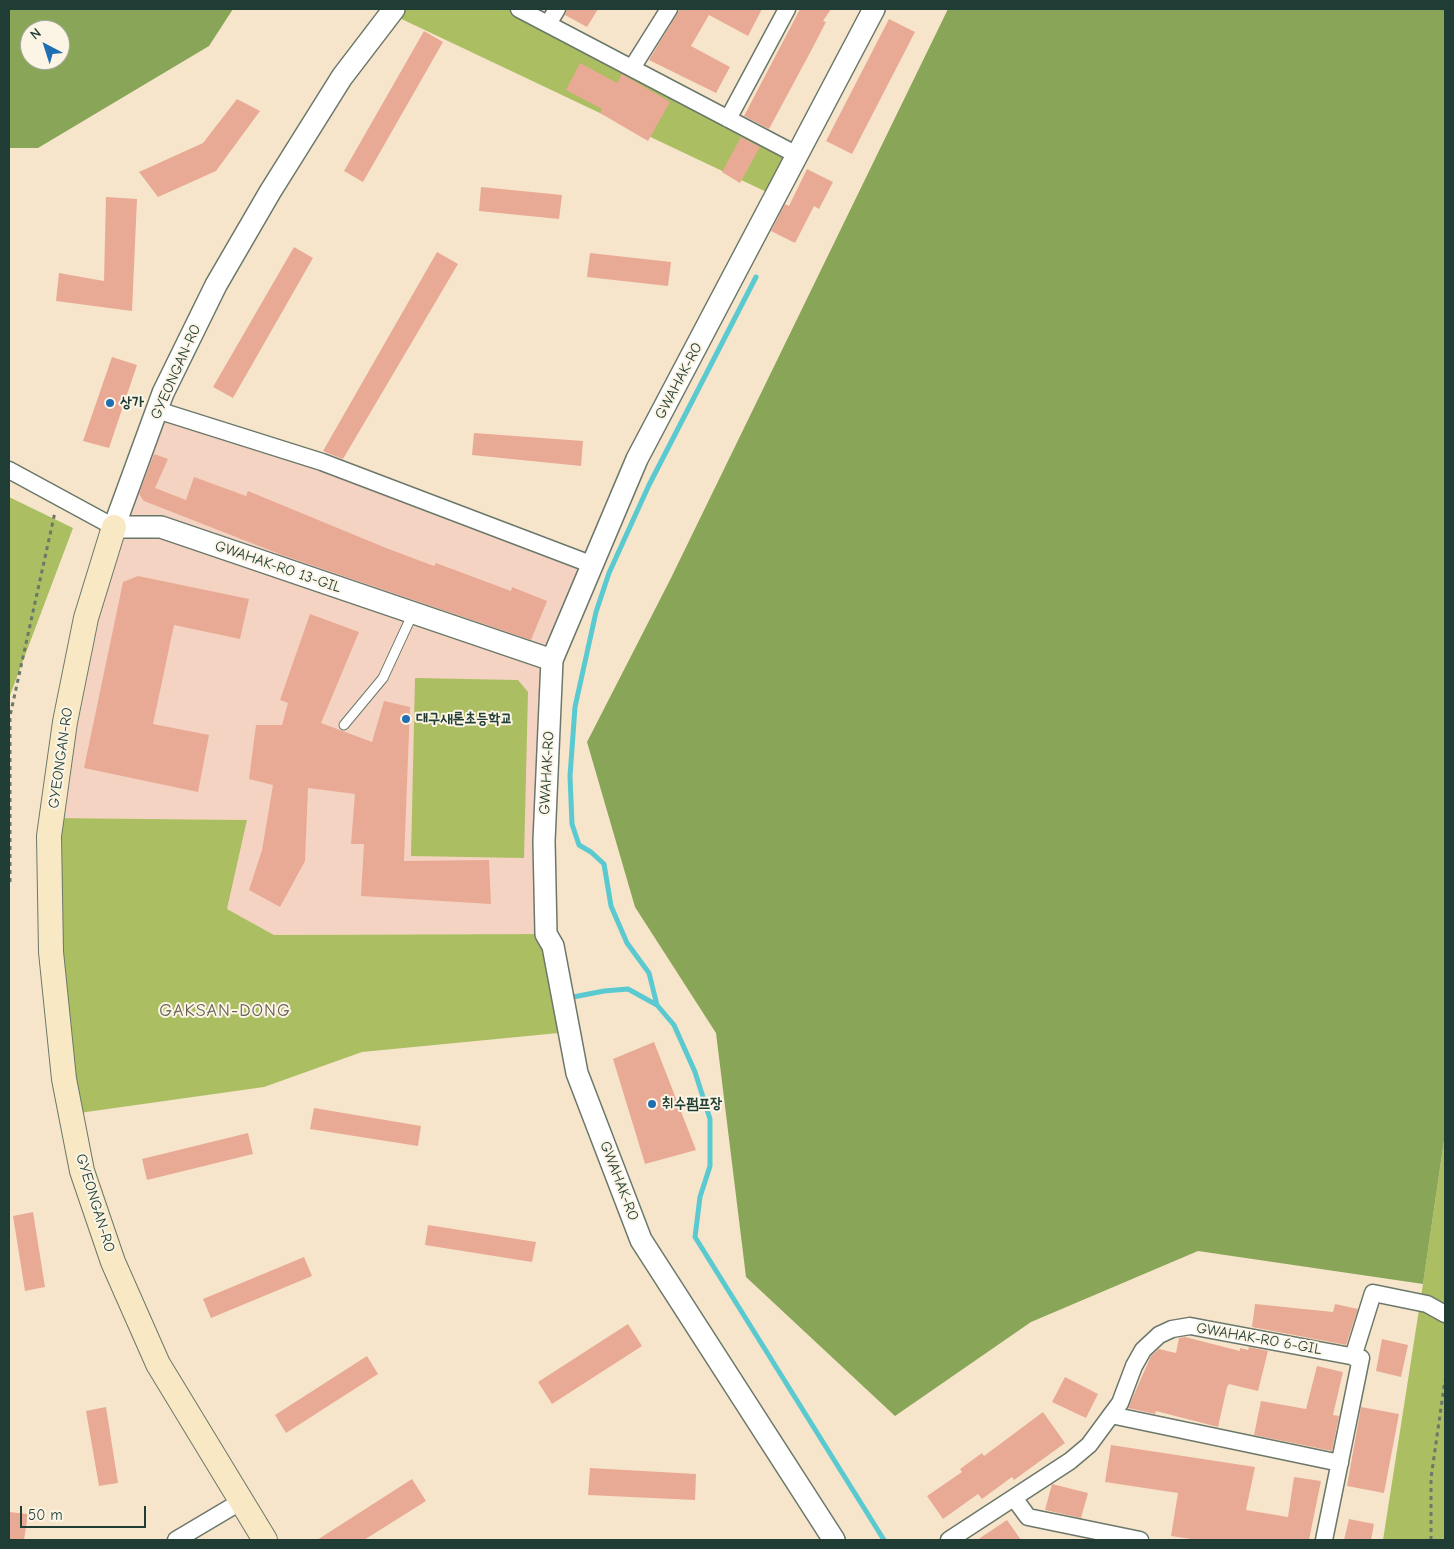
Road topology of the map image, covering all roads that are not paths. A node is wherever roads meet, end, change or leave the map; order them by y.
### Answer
1 (394, 9) edge
2 (519, 9) edge
3 (557, 9) edge
4 (669, 9) edge
5 (787, 9) edge
6 (874, 9) edge
7 (548, 24) junction
8 (632, 68) junction
9 (728, 119) junction
10 (797, 155) junction
11 (157, 410) junction
12 (9, 470) edge
13 (114, 527) junction
14 (592, 565) junction
15 (413, 613) junction
16 (552, 660) junction
17 (344, 725) dead end
18 (1445, 1314) edge
19 (1357, 1357) junction
20 (1110, 1415) junction
21 (1340, 1463) junction
22 (1014, 1498) junction
23 (240, 1502) junction
24 (176, 1540) edge
25 (265, 1540) edge
26 (834, 1540) edge
27 (949, 1540) edge
28 (1136, 1540) edge
29 (1324, 1540) edge

1 - 11 street, GYEONGAN-RO
2 - 7 street
3 - 7 street
4 - 8 street
5 - 9 street
6 - 10 street, GWAHAK-RO
7 - 8 street
8 - 9 street
9 - 10 street
10 - 14 street, GWAHAK-RO
11 - 13 street, GYEONGAN-RO
11 - 14 street
12 - 13 street, GWAHAK-RO 13-GIL
13 - 15 street, GWAHAK-RO 13-GIL
13 - 23 main road, GYEONGAN-RO
14 - 16 street, GWAHAK-RO
15 - 16 street, GWAHAK-RO 13-GIL
15 - 17 lane
16 - 26 street, GWAHAK-RO
18 - 19 street
19 - 20 street, GWAHAK-RO 6-GIL
19 - 21 street
20 - 21 street
20 - 22 street, GWAHAK-RO 6-GIL
21 - 29 street
22 - 27 street, GWAHAK-RO 6-GIL
22 - 28 street
23 - 24 street
23 - 25 main road, GYEONGAN-RO

